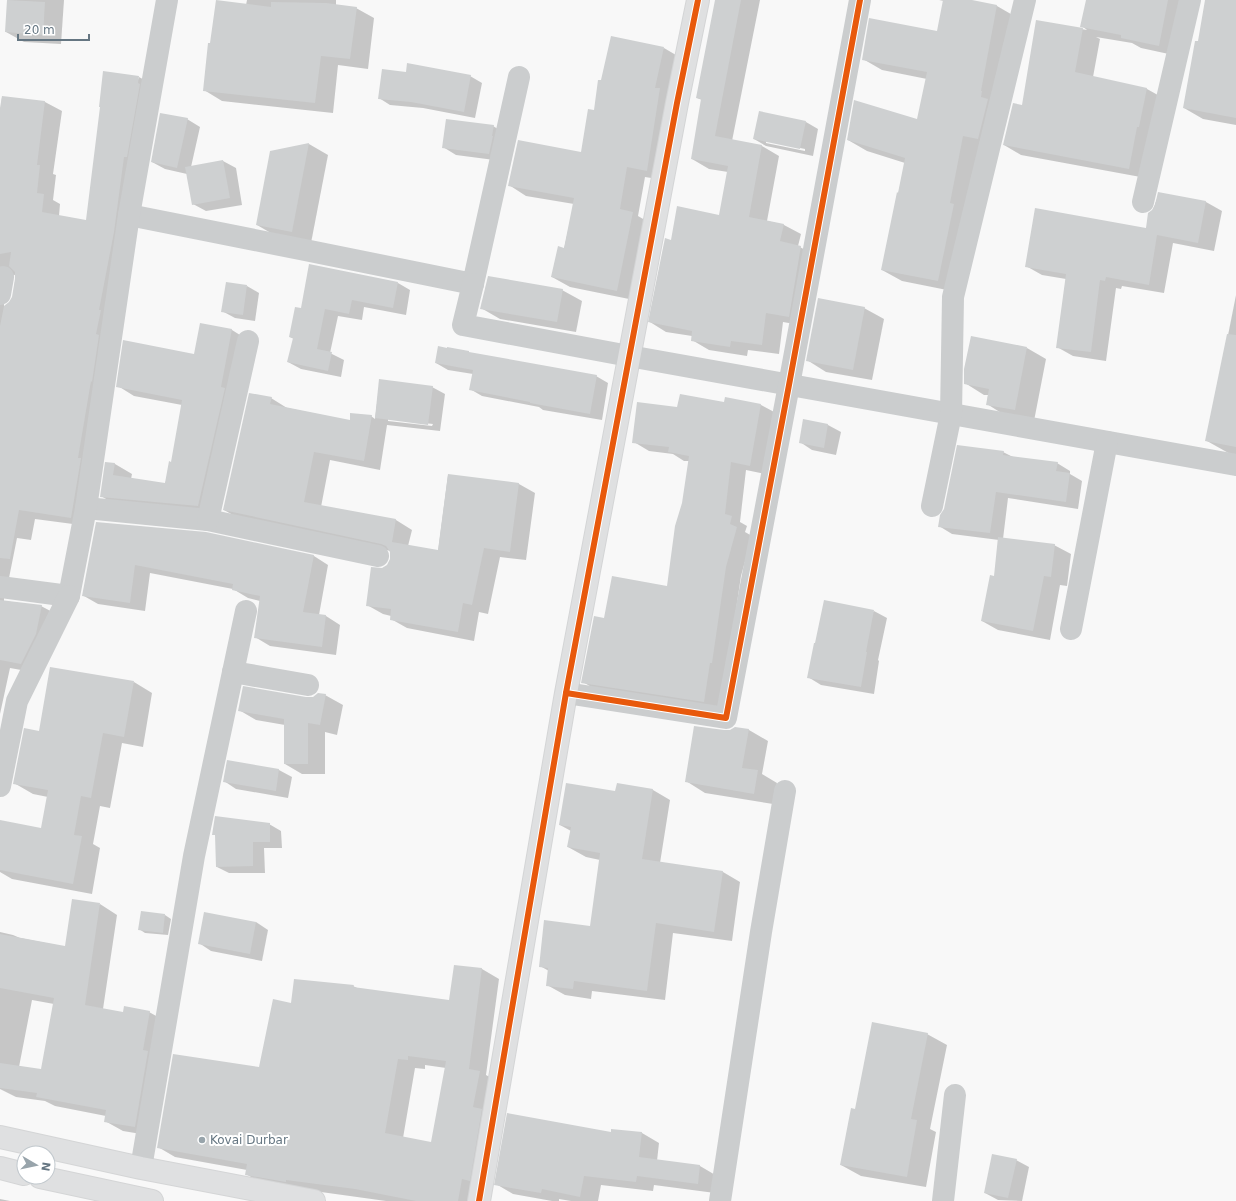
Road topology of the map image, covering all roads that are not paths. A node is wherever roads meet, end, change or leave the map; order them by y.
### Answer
1 (167, 0) edge
2 (698, 0) edge
3 (860, 0) edge
4 (1025, 0) edge
5 (1190, 0) edge
6 (519, 78) dead end
7 (1143, 202) dead end
8 (129, 215) junction
9 (473, 284) junction
10 (248, 341) dead end
11 (629, 356) junction
12 (790, 385) junction
13 (951, 414) junction
14 (1107, 442) junction
15 (1236, 465) edge
16 (932, 506) dead end
17 (86, 508) junction
18 (208, 520) junction
19 (378, 556) dead end
20 (0, 587) edge
21 (69, 596) junction
22 (246, 611) dead end
23 (1071, 629) dead end
24 (233, 672) junction
25 (308, 685) dead end
26 (566, 693) junction
27 (0, 786) edge
28 (785, 791) dead end
29 (955, 1095) dead end
30 (0, 1137) edge
31 (0, 1168) edge
32 (141, 1168) junction
33 (16, 1172) edge
34 (56, 1180) edge
35 (152, 1201) edge
36 (314, 1201) edge
37 (479, 1201) edge
38 (720, 1201) edge
39 (943, 1201) edge

1 - 8 street
2 - 11 street
3 - 12 street
4 - 13 street
5 - 7 street
6 - 9 street
8 - 9 street
8 - 17 street
9 - 11 street
10 - 18 street
11 - 12 street
11 - 26 street
12 - 13 street
12 - 26 street
13 - 14 street
13 - 16 street
14 - 15 street
14 - 23 street
17 - 18 street
17 - 21 street
18 - 19 street
20 - 21 street
21 - 27 street
22 - 24 street
24 - 25 street
24 - 32 street
26 - 37 street
28 - 38 street
29 - 39 street
30 - 32 street
31 - 33 street
32 - 36 street
34 - 35 street

